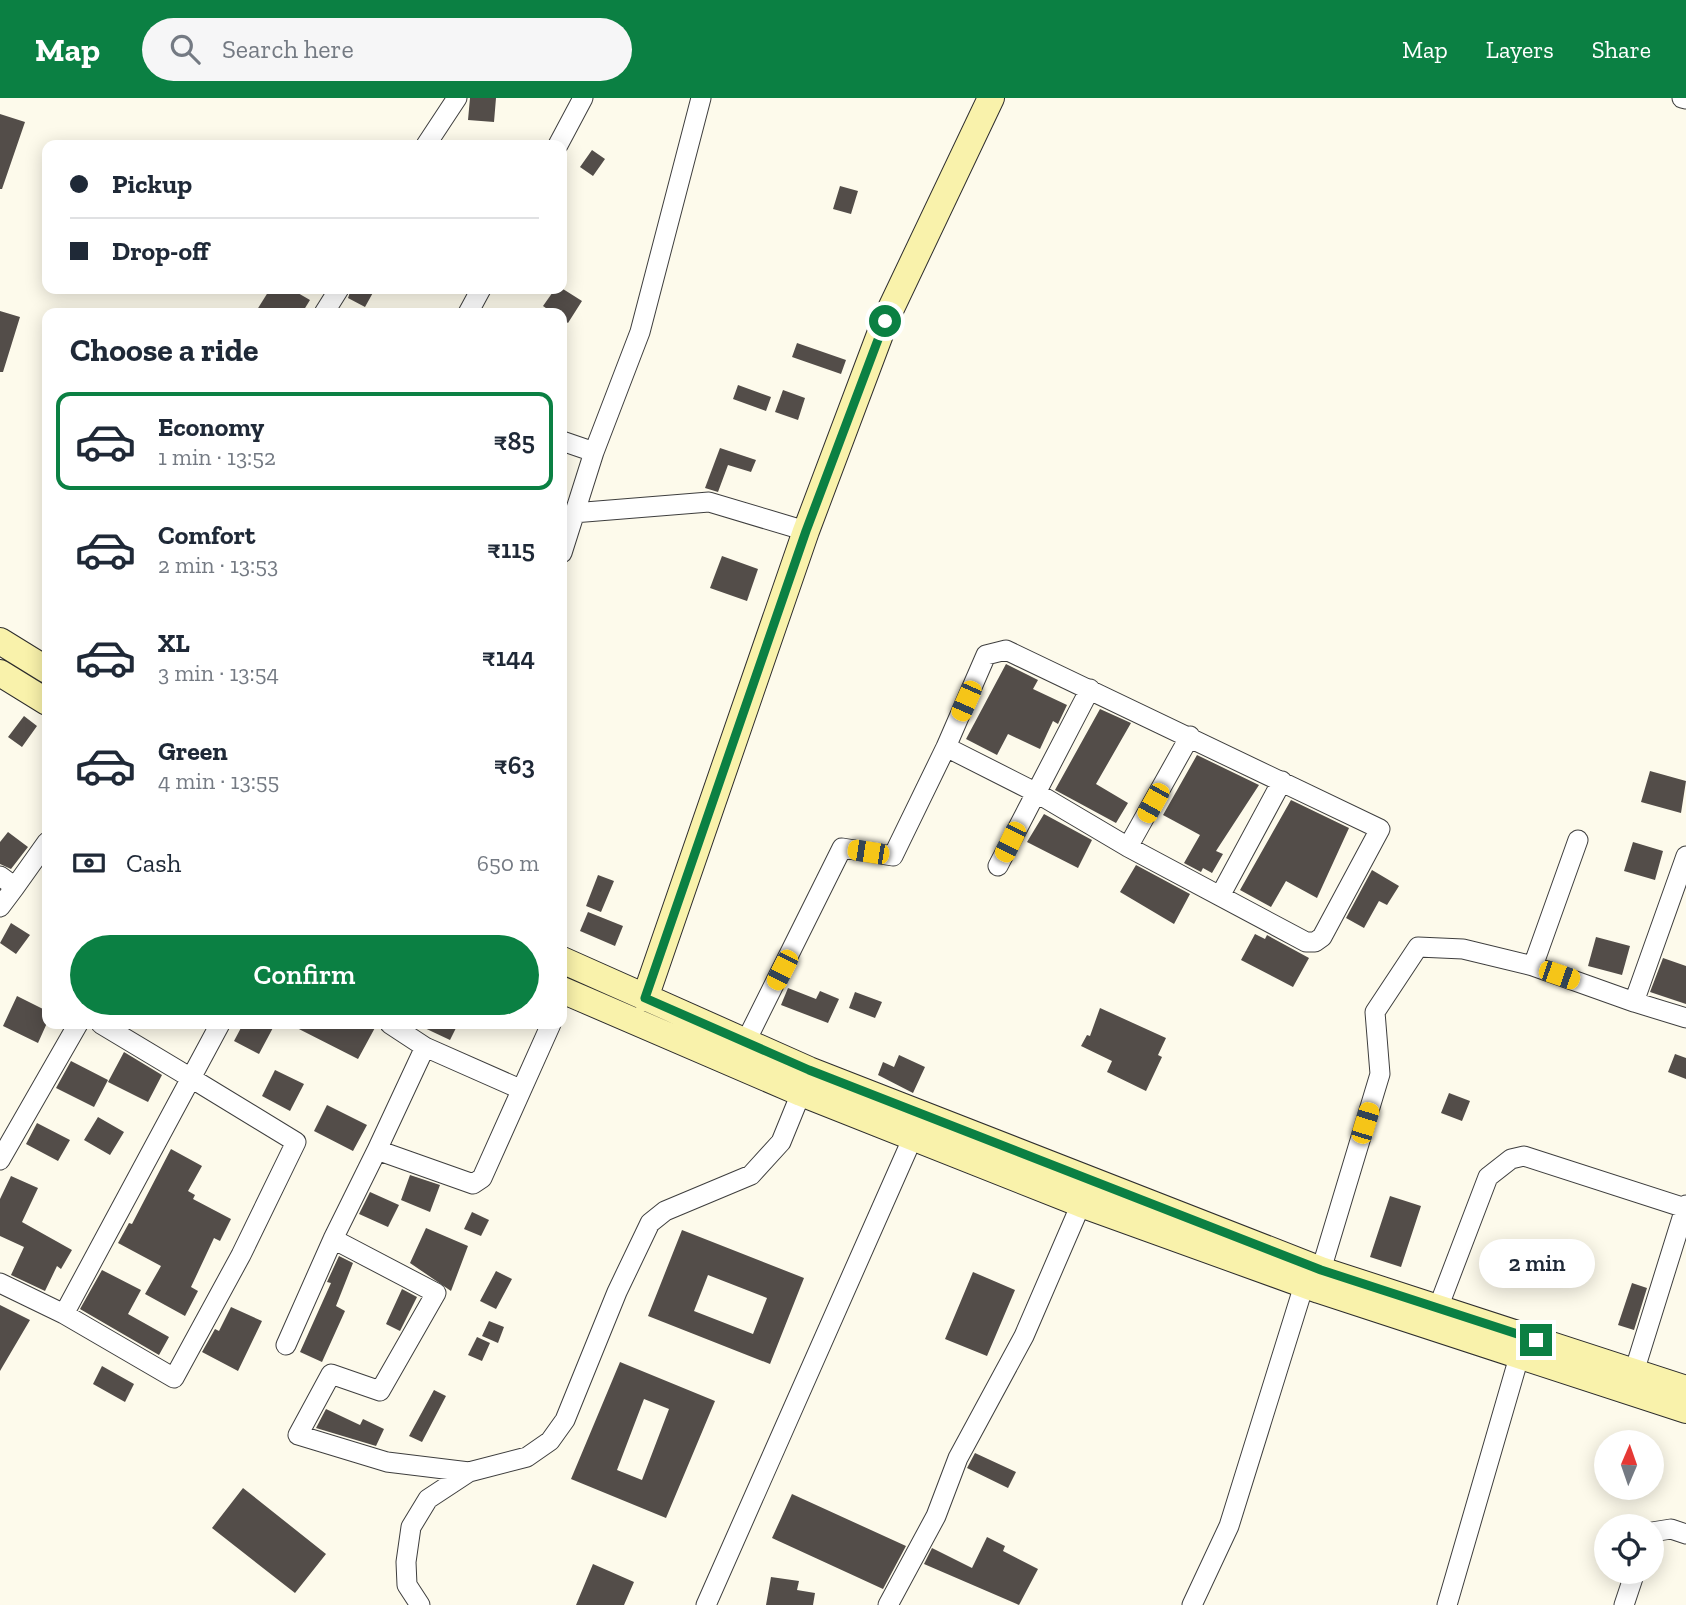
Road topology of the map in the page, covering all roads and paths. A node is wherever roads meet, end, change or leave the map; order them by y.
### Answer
1 (457, 98) edge
2 (583, 98) edge
3 (701, 98) edge
4 (992, 98) edge
5 (429, 140) edge
6 (561, 140) edge
7 (567, 443) edge
8 (594, 452) junction
9 (573, 513) junction
10 (806, 531) junction
11 (567, 535) edge
12 (0, 641) edge
13 (42, 667) edge
14 (1, 677) edge
15 (1090, 689) junction
16 (42, 699) edge
17 (1190, 736) junction
18 (946, 747) junction
19 (1282, 781) junction
20 (1035, 792) junction
21 (1578, 840) dead end
22 (42, 847) edge
23 (1128, 847) junction
24 (1686, 856) edge
25 (998, 866) dead end
26 (7, 882) edge
27 (1220, 896) junction
28 (0, 907) edge
29 (567, 962) edge
30 (1533, 966) junction
31 (567, 996) edge
32 (645, 998) junction
33 (1634, 1002) junction
34 (1686, 1018) edge
35 (75, 1029) edge
36 (109, 1029) edge
37 (217, 1029) edge
38 (410, 1029) edge
39 (549, 1029) edge
40 (745, 1043) junction
41 (425, 1047) junction
42 (191, 1077) junction
43 (520, 1089) junction
44 (801, 1093) junction
45 (913, 1137) junction
46 (377, 1150) junction
47 (0, 1160) edge
48 (1081, 1204) junction
49 (1686, 1207) edge
50 (333, 1239) junction
51 (1312, 1278) junction
52 (0, 1283) edge
53 (1438, 1308) junction
54 (64, 1314) junction
55 (286, 1345) dead end
56 (1519, 1357) junction
57 (1634, 1372) junction
58 (1686, 1389) edge
59 (1686, 1410) edge
60 (470, 1472) junction
61 (1664, 1529) edge
62 (1686, 1534) edge
63 (1631, 1584) edge
64 (420, 1605) edge
65 (706, 1605) edge
66 (888, 1605) edge
67 (1192, 1605) edge
68 (1447, 1605) edge
69 (1624, 1605) edge

1 - 5 street
2 - 6 street
3 - 8 street
4 - 10 main road
7 - 8 street
8 - 9 street
9 - 10 street
9 - 11 street
10 - 32 main road
12 - 13 main road
14 - 16 main road
15 - 17 street
15 - 18 street
15 - 20 street
17 - 19 street
17 - 23 street
18 - 20 street
18 - 40 street
19 - 27 street
19 - 27 street
20 - 23 street
20 - 25 street
21 - 30 street
22 - 26 street
23 - 27 street
24 - 33 street
26 - 28 street
29 - 32 main road
30 - 33 street
30 - 51 street
31 - 44 main road
32 - 40 main road
33 - 34 street
35 - 47 street
36 - 42 street
37 - 42 street
38 - 41 street
39 - 43 street
40 - 51 main road
41 - 43 street
41 - 46 street
42 - 54 street
42 - 54 street
43 - 46 street
44 - 45 main road
44 - 60 street
45 - 48 main road
45 - 65 street
46 - 50 street
48 - 51 main road
48 - 66 street
49 - 53 street
49 - 57 street
50 - 55 street
50 - 60 street
51 - 53 main road
51 - 56 main road
51 - 67 street
52 - 54 street
53 - 57 main road
56 - 59 main road
56 - 68 street
57 - 58 main road
60 - 64 street
61 - 62 street
63 - 69 street

